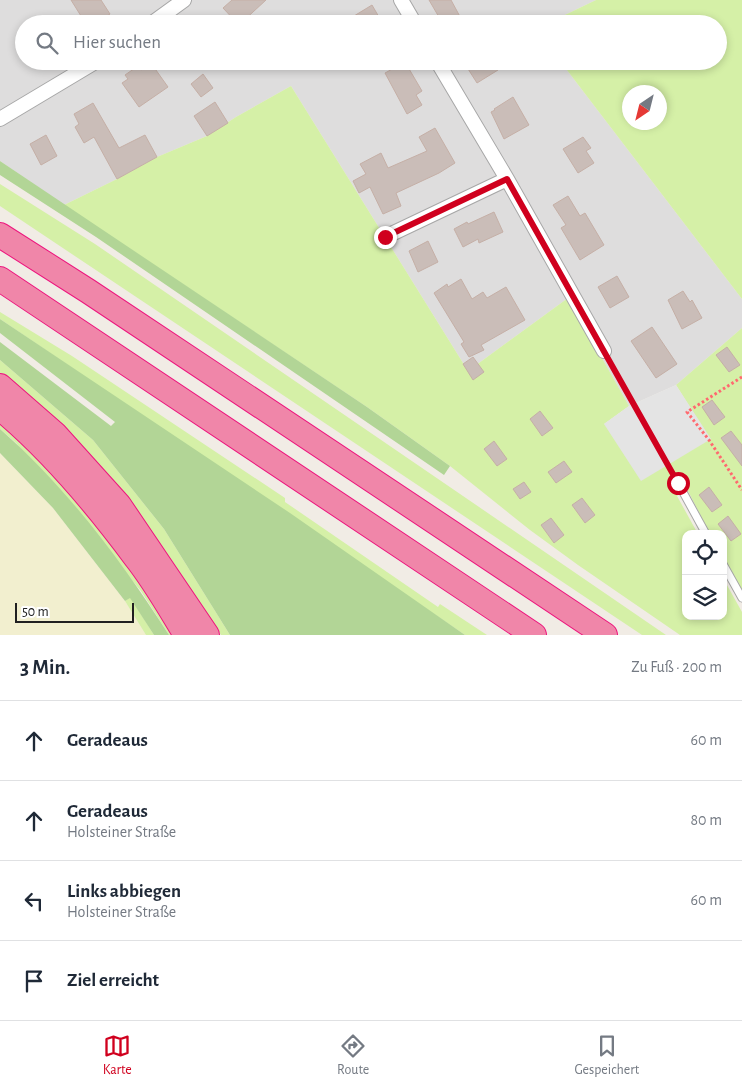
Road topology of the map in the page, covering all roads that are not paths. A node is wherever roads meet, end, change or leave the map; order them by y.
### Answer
1 (184, 0) edge
2 (401, 0) edge
3 (163, 15) edge
4 (410, 15) edge
5 (82, 70) edge
6 (442, 70) edge
7 (0, 119) edge
8 (507, 179) junction
9 (0, 235) edge
10 (385, 237) dead end
11 (0, 279) edge
12 (604, 351) road end
13 (0, 386) edge
14 (0, 408) edge
15 (678, 483) road end
16 (704, 530) edge
17 (727, 571) edge
18 (742, 598) edge
19 (186, 635) edge
20 (207, 635) edge
21 (534, 635) edge
22 (605, 635) edge

1 - 3 street
2 - 4 street
5 - 7 street
6 - 8 street
8 - 10 street
8 - 12 street
9 - 22 highway
11 - 21 highway
13 - 20 highway
14 - 19 highway
15 - 16 lane
17 - 18 lane

